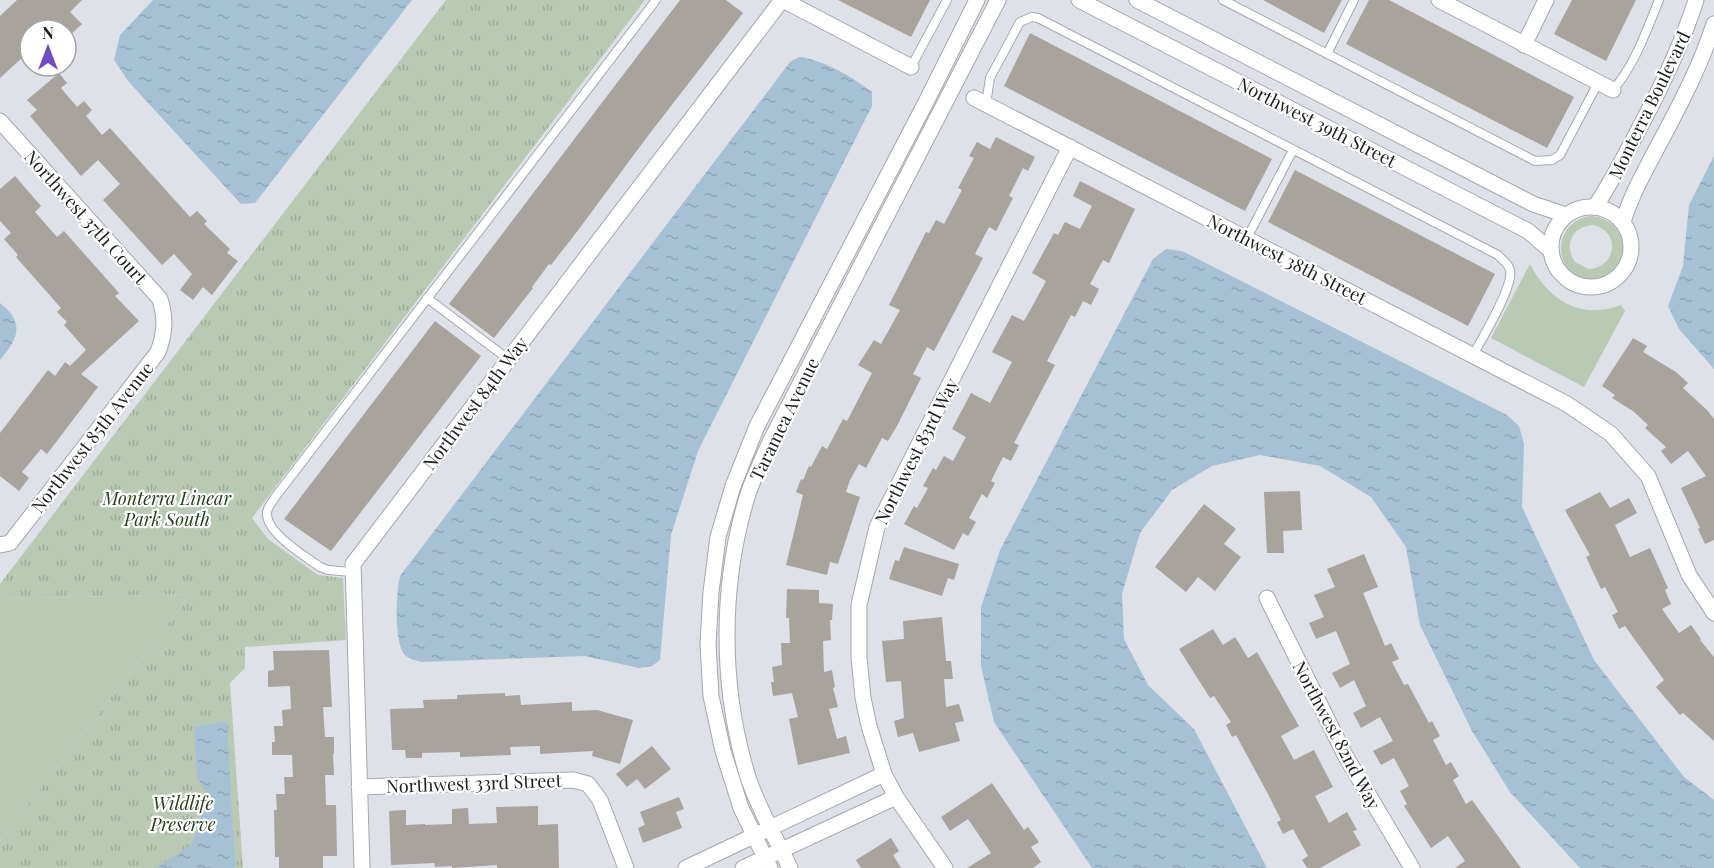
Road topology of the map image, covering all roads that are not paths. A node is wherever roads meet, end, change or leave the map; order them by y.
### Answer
1 (656, 0) edge
2 (783, 0) edge
3 (947, 0) edge
4 (977, 0) edge
5 (998, 0) edge
6 (1079, 0) edge
7 (1137, 0) edge
8 (1223, 0) edge
9 (1354, 0) edge
10 (1439, 0) edge
11 (1546, 0) edge
12 (1659, 0) edge
13 (1696, 0) edge
14 (1714, 24) edge
15 (1524, 45) junction
16 (1327, 54) junction
17 (911, 67) joint
18 (1598, 83) junction
19 (1613, 90) joint
20 (980, 101) joint
21 (0, 121) edge
22 (1070, 147) junction
23 (1293, 150) junction
24 (1595, 207) junction
25 (1566, 215) junction
26 (1623, 222) junction
27 (1247, 238) junction
28 (1551, 251) junction
29 (427, 298) junction
30 (165, 316) joint
31 (1473, 355) junction
32 (508, 359) junction
33 (0, 545) edge
34 (352, 572) junction
35 (1267, 598) dead end
36 (1714, 613) edge
37 (884, 774) junction
38 (359, 787) junction
39 (896, 797) junction
40 (771, 829) junction
41 (754, 837) junction
42 (782, 849) junction
43 (767, 863) edge
44 (362, 868) edge
45 (626, 868) edge
46 (686, 868) edge
47 (743, 868) edge
48 (790, 868) edge
49 (945, 868) edge
50 (1412, 868) edge

1 - 29 lane
2 - 17 street
2 - 32 street, Northwest 84th Way
3 - 17 lane
4 - 41 street, Taramea Avenue
5 - 40 street, Taramea Avenue
6 - 28 street, Northwest 39th Street
7 - 25 street, Northwest 39th Street
8 - 16 lane
9 - 16 lane
10 - 15 street
11 - 15 street
12 - 19 lane
13 - 24 street, Monterra Boulevard
14 - 26 street, Monterra Boulevard
15 - 18 street
16 - 18 lane
18 - 19 street
20 - 22 street, Northwest 38th Street
20 - 23 lane
21 - 30 street, Northwest 37th Court
22 - 27 street, Northwest 38th Street
22 - 37 street, Northwest 83rd Way
23 - 27 lane
23 - 31 lane
24 - 25 street
24 - 26 street
25 - 28 street
26 - 28 street
27 - 31 street, Northwest 38th Street
29 - 32 lane
29 - 34 lane
30 - 33 street, Northwest 85th Avenue
31 - 36 street, Northwest 38th Street
32 - 34 street, Northwest 84th Way
34 - 38 street, Northwest 84th Way
35 - 50 street, Northwest 82nd Way
37 - 39 street, Northwest 83rd Way
37 - 40 street
38 - 44 street, Northwest 84th Way
38 - 45 street, Northwest 33rd Street
39 - 42 street
39 - 49 street, Northwest 83rd Way
40 - 41 street
40 - 42 street, Taramea Avenue
41 - 43 street, Taramea Avenue
41 - 46 street
42 - 43 street
42 - 48 street, Taramea Avenue
43 - 47 street

